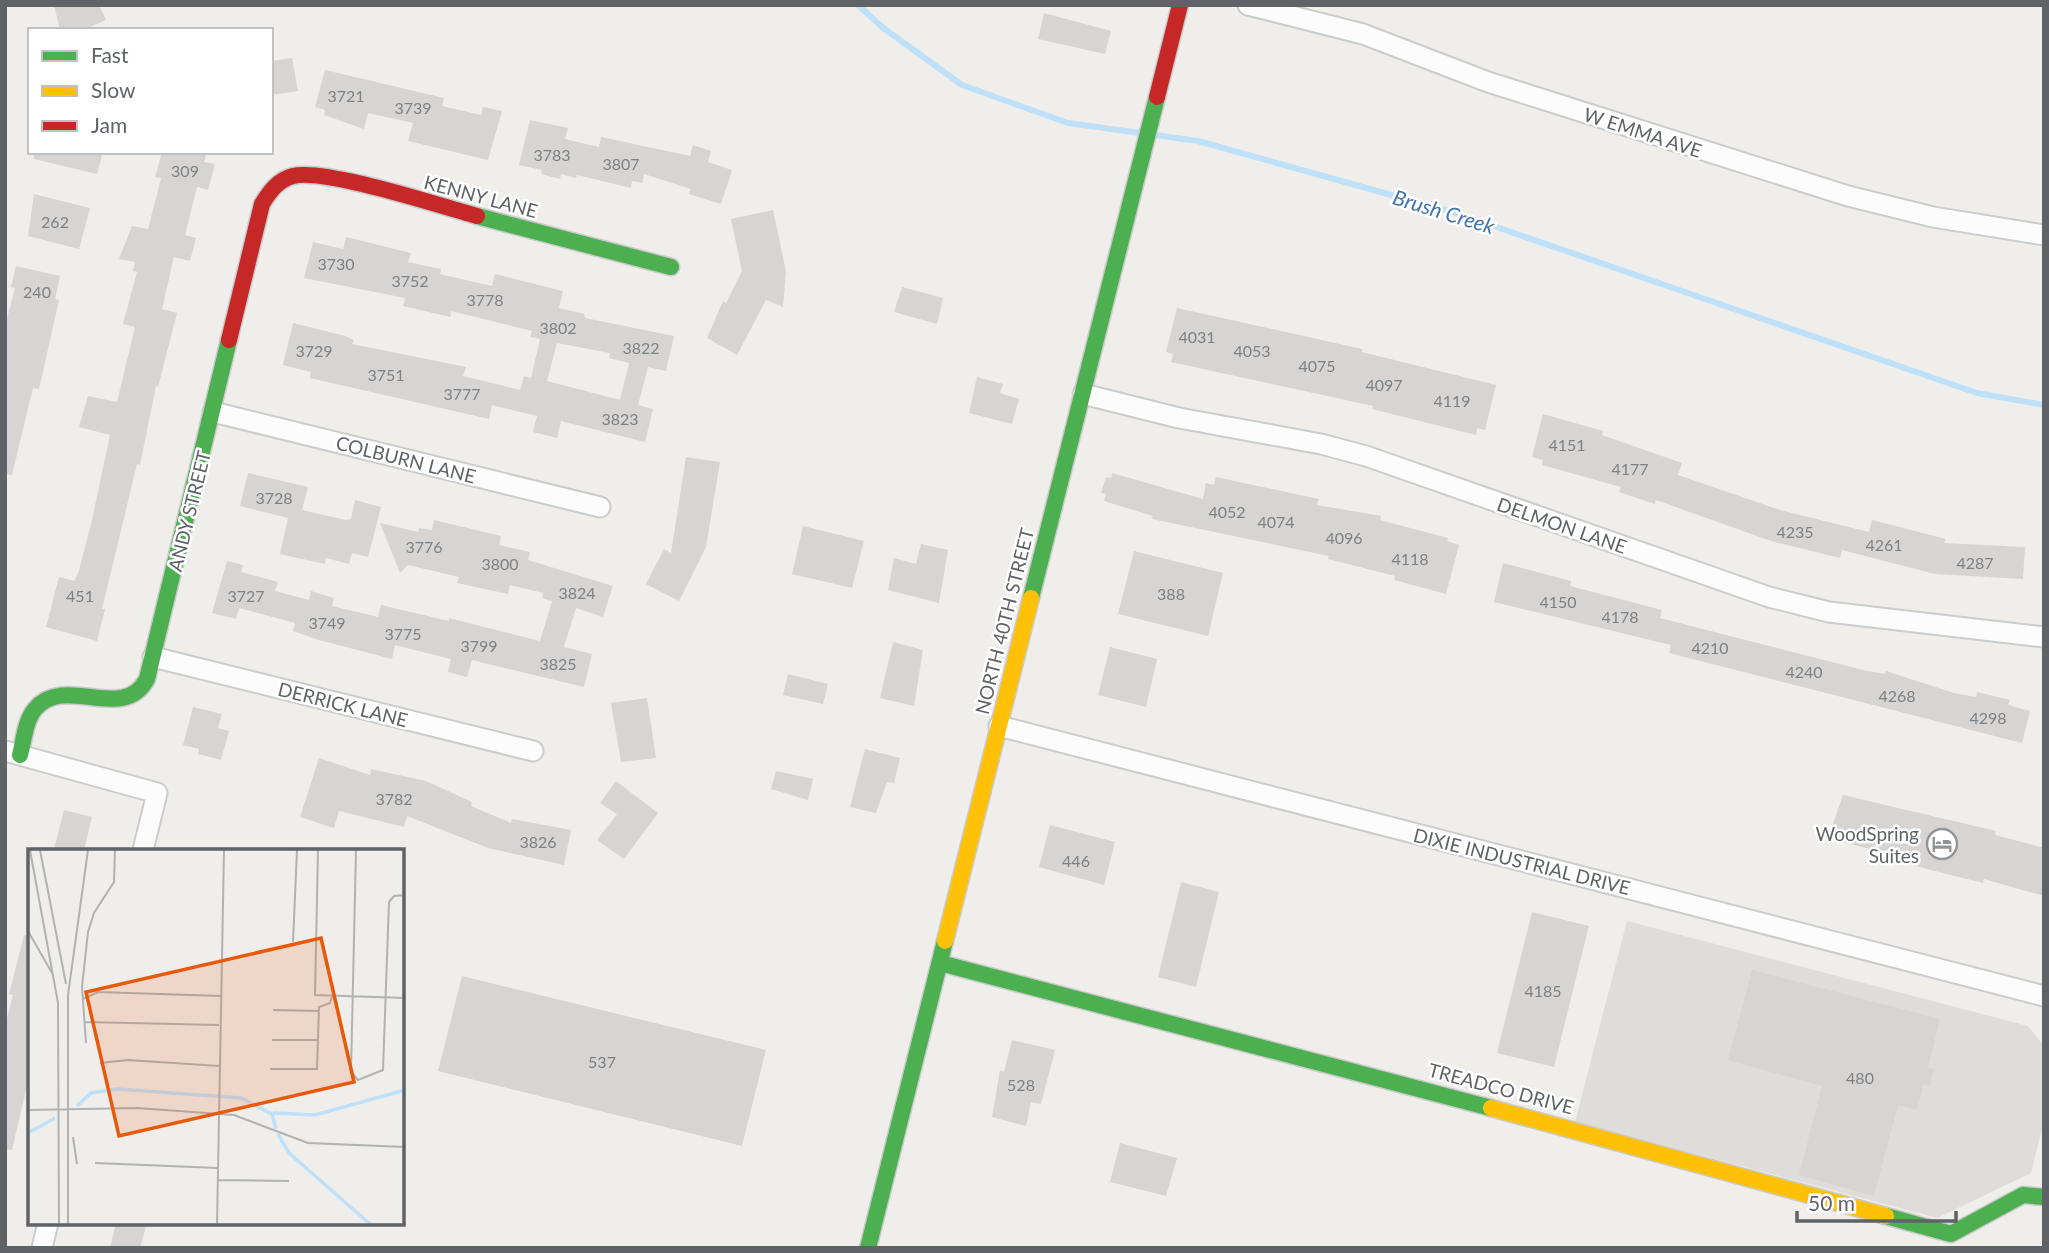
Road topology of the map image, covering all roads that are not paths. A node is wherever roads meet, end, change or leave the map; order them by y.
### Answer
1 (1180, 5) edge
2 (1248, 5) edge
3 (281, 178) joint
4 (2044, 235) edge
5 (671, 267) dead end
6 (1083, 394) junction
7 (213, 412) junction
8 (600, 507) dead end
9 (2044, 637) edge
10 (153, 657) junction
11 (999, 726) junction
12 (533, 751) dead end
13 (13, 753) edge
14 (143, 849) edge
15 (940, 963) junction
16 (2044, 996) edge
17 (2044, 1197) edge
18 (48, 1225) edge
19 (42, 1248) edge
20 (868, 1248) edge

1 - 6 street, NORTH 40TH STREET
2 - 4 street, W EMMA AVE
3 - 5 street, KENNY LANE
3 - 7 street, ANDY STREET
6 - 9 street, DELMON LANE
6 - 11 street, NORTH 40TH STREET
7 - 8 street, COLBURN LANE
7 - 10 street, ANDY STREET
10 - 12 street, DERRICK LANE
10 - 13 street, ANDY STREET
11 - 15 street, NORTH 40TH STREET
11 - 16 street, DIXIE INDUSTRIAL DRIVE
13 - 14 street
15 - 17 street, TREADCO DRIVE
15 - 20 street, NORTH 40TH STREET
18 - 19 street

